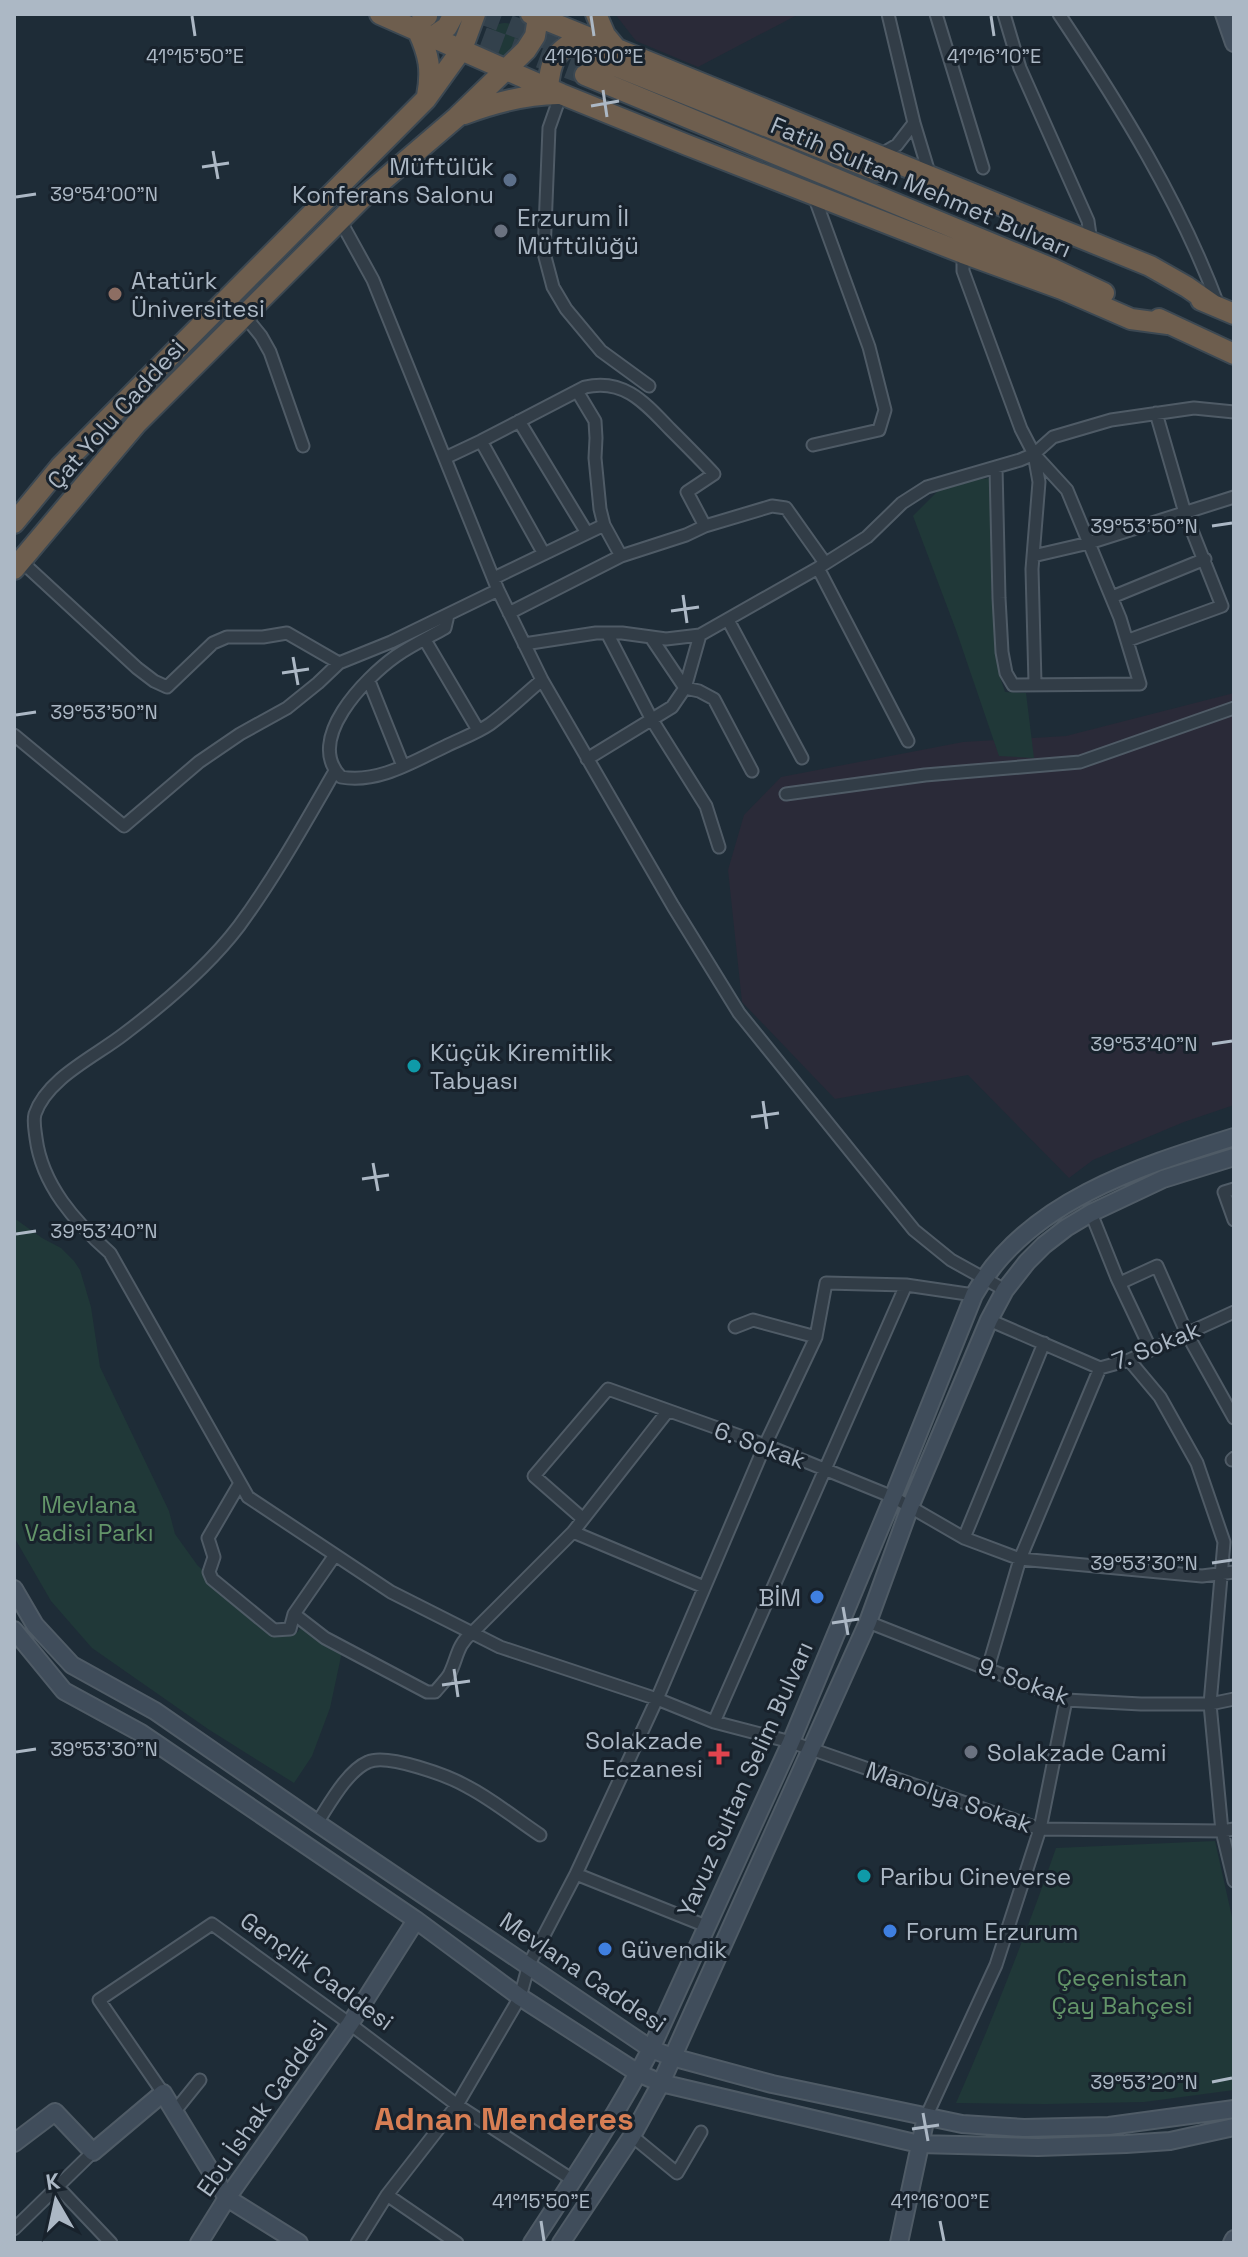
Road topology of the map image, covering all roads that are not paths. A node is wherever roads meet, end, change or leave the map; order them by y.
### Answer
1 (380, 14) edge
2 (454, 14) edge
3 (475, 14) edge
4 (596, 14) edge
5 (888, 14) edge
6 (936, 14) edge
7 (1004, 14) edge
8 (1059, 14) edge
9 (1224, 14) edge
10 (536, 15) edge
11 (425, 24) edge
12 (583, 36) junction
13 (1234, 43) edge
14 (462, 49) junction
15 (619, 52) junction
16 (506, 68) junction
17 (555, 91) junction
18 (426, 99) junction
19 (457, 117) junction
20 (914, 123) junction
21 (877, 156) junction
22 (983, 168) dead end
23 (930, 178) junction
24 (814, 195) junction
25 (340, 220) junction
26 (1091, 242) junction
27 (963, 253) junction
28 (1222, 309) edge
29 (244, 315) junction
30 (1168, 324) junction
31 (1234, 354) edge
32 (649, 386) dead end
33 (577, 391) junction
34 (1234, 412) edge
35 (1156, 413) junction
36 (519, 421) junction
37 (481, 441) junction
38 (813, 445) dead end
39 (303, 446) dead end
40 (1034, 454) junction
41 (445, 458) junction
42 (996, 467) junction
43 (1234, 497) edge
44 (1185, 513) junction
45 (14, 523) edge
46 (604, 525) junction
47 (705, 526) junction
48 (587, 533) junction
49 (1089, 543) junction
50 (544, 554) junction
51 (621, 556) junction
52 (1033, 556) junction
53 (1205, 559) junction
54 (18, 565) edge
55 (821, 565) junction
56 (494, 578) junction
57 (498, 590) junction
58 (1112, 597) junction
59 (509, 613) junction
60 (448, 615) junction
61 (728, 620) junction
62 (607, 633) junction
63 (700, 635) junction
64 (652, 639) junction
65 (425, 640) junction
66 (1129, 640) junction
67 (524, 644) junction
68 (339, 663) junction
69 (542, 680) junction
70 (369, 681) junction
71 (1035, 683) junction
72 (685, 688) junction
73 (1234, 708) edge
74 (652, 720) junction
75 (478, 730) junction
76 (14, 735) edge
77 (908, 741) dead end
78 (802, 758) dead end
79 (587, 759) junction
80 (403, 766) junction
81 (335, 771) junction
82 (752, 771) dead end
83 (786, 794) dead end
84 (719, 847) dead end
85 (1234, 1137) edge
86 (1234, 1157) edge
87 (1234, 1189) edge
88 (1091, 1213) junction
89 (1234, 1220) edge
90 (983, 1278) junction
91 (1120, 1283) junction
92 (906, 1285) junction
93 (1005, 1290) junction
94 (974, 1295) junction
95 (1234, 1312) edge
96 (989, 1320) junction
97 (735, 1327) dead end
98 (1187, 1334) junction
99 (816, 1337) junction
100 (1044, 1343) junction
101 (1151, 1350) junction
102 (1129, 1360) junction
103 (1100, 1368) junction
104 (667, 1412) junction
105 (1234, 1418) edge
106 (765, 1445) junction
107 (826, 1470) junction
108 (240, 1483) junction
109 (893, 1497) junction
110 (910, 1507) junction
111 (582, 1518) junction
112 (573, 1532) junction
113 (964, 1538) junction
114 (335, 1555) junction
115 (1020, 1559) junction
116 (1234, 1572) edge
117 (1221, 1575) junction
118 (704, 1587) junction
119 (14, 1589) edge
120 (294, 1614) junction
121 (868, 1622) junction
122 (14, 1630) edge
123 (472, 1633) junction
124 (988, 1668) junction
125 (657, 1699) junction
126 (1234, 1699) edge
127 (1066, 1700) junction
128 (1210, 1704) junction
129 (155, 1711) junction
130 (714, 1722) junction
131 (141, 1733) junction
132 (791, 1742) junction
133 (811, 1749) junction
134 (317, 1823) junction
135 (1040, 1829) junction
136 (1228, 1830) edge
137 (540, 1835) dead end
138 (576, 1874) junction
139 (1234, 1881) edge
140 (416, 1920) junction
141 (706, 1926) junction
142 (529, 1964) junction
143 (520, 1997) junction
144 (350, 2024) junction
145 (651, 2049) junction
146 (672, 2057) junction
147 (638, 2073) junction
148 (200, 2080) dead end
149 (661, 2083) junction
150 (163, 2093) junction
151 (457, 2105) junction
152 (1234, 2109) edge
153 (175, 2111) junction
154 (926, 2117) junction
155 (1234, 2127) edge
156 (701, 2132) dead end
157 (632, 2136) junction
158 (14, 2143) edge
159 (919, 2144) junction
160 (93, 2152) junction
161 (573, 2180) junction
162 (57, 2186) junction
163 (387, 2195) junction
164 (227, 2198) junction
165 (14, 2229) edge
166 (106, 2241) edge
167 (199, 2243) edge
168 (299, 2243) edge
169 (357, 2243) edge
170 (457, 2243) edge
171 (532, 2243) edge
172 (561, 2243) edge
173 (899, 2243) edge

1 - 11 highway
2 - 11 highway
3 - 14 highway, Çat Yolu Caddesi
4 - 15 highway
5 - 20 street
6 - 22 street
7 - 26 street
8 - 28 street
9 - 13 street
10 - 12 highway
10 - 16 highway, Çat Yolu Caddesi
11 - 14 highway
11 - 18 highway
12 - 15 highway
12 - 17 highway
14 - 16 highway
14 - 18 highway, Çat Yolu Caddesi
15 - 21 highway
16 - 17 highway
16 - 19 highway, Çat Yolu Caddesi
17 - 19 highway
17 - 24 highway
17 - 32 street
18 - 45 highway, Çat Yolu Caddesi
19 - 25 highway, Çat Yolu Caddesi
20 - 21 street
20 - 23 street
21 - 23 highway
23 - 26 highway
24 - 27 highway
24 - 38 street
25 - 29 highway, Çat Yolu Caddesi
25 - 41 street
26 - 28 highway
27 - 30 highway
27 - 40 street
28 - 30 highway, Fatih Sultan Mehmet Bulvarı
29 - 39 street
29 - 54 highway, Çat Yolu Caddesi
30 - 31 highway, Fatih Sultan Mehmet Bulvarı
33 - 36 street
33 - 46 street
33 - 47 street
34 - 35 street
35 - 40 street
35 - 44 street
36 - 37 street
36 - 48 street
37 - 41 street
37 - 50 street
40 - 42 street
40 - 49 street
40 - 52 street
41 - 56 street
42 - 55 street
42 - 71 street
43 - 44 street
44 - 49 street
44 - 53 street
46 - 48 street
46 - 51 street
47 - 51 street
47 - 55 street
48 - 50 street
49 - 52 street
49 - 58 street
50 - 56 street
51 - 59 street
52 - 71 street
53 - 58 street
53 - 66 street
54 - 68 street
55 - 61 street
55 - 77 street
56 - 57 street
57 - 59 street
57 - 60 street
58 - 66 street
59 - 67 street
60 - 65 street
60 - 68 street
61 - 63 street
61 - 78 street
62 - 64 street
62 - 67 street
62 - 74 street
63 - 64 street
63 - 72 street
64 - 72 street
65 - 70 street
65 - 75 street
66 - 71 street
67 - 69 street
68 - 76 street
69 - 75 street
69 - 79 street
70 - 80 street
70 - 81 street
72 - 74 street
72 - 82 street
73 - 83 street
74 - 79 street
74 - 84 street
75 - 80 street
79 - 90 street
80 - 81 street
81 - 108 street, Manolya Sokak
85 - 90 street, Yavuz Sultan Selim Bulvarı
86 - 88 street, Yavuz Sultan Selim Bulvarı
87 - 89 street
88 - 91 street
88 - 93 street, Yavuz Sultan Selim Bulvarı
90 - 93 street
90 - 94 street, Yavuz Sultan Selim Bulvarı
91 - 98 street
91 - 101 street
92 - 94 street
92 - 99 street
92 - 107 street
93 - 96 street, Yavuz Sultan Selim Bulvarı
94 - 109 street, Yavuz Sultan Selim Bulvarı
95 - 98 street, 7. Sokak
96 - 100 street, 7. Sokak
96 - 110 street, Yavuz Sultan Selim Bulvarı
97 - 99 street
98 - 101 street, 7. Sokak
98 - 105 street
99 - 106 street
100 - 103 street, 7. Sokak
100 - 113 street
101 - 102 street, 7. Sokak
102 - 103 street, 7. Sokak
102 - 117 street
103 - 115 street
104 - 106 street, 6. Sokak
104 - 111 street
104 - 111 street, 6. Sokak
106 - 107 street, 6. Sokak
106 - 118 street
107 - 109 street, 6. Sokak
107 - 130 street
108 - 114 street, Manolya Sokak
108 - 120 street
109 - 110 street, 6. Sokak
109 - 132 street, Yavuz Sultan Selim Bulvarı
110 - 113 street, 6. Sokak
110 - 121 street, Yavuz Sultan Selim Bulvarı
111 - 112 street
112 - 118 street
112 - 123 street
113 - 115 street, 6. Sokak
114 - 120 street
114 - 123 street, Manolya Sokak
115 - 117 street, 6. Sokak
115 - 124 street
116 - 117 street, 6. Sokak
117 - 128 street
118 - 125 street
119 - 129 street, Mevlana Caddesi
120 - 123 street
121 - 124 street, 9. Sokak
121 - 133 street, Yavuz Sultan Selim Bulvarı
122 - 131 street
123 - 125 street, Manolya Sokak
124 - 127 street, 9. Sokak
125 - 130 street, Manolya Sokak
125 - 138 street
126 - 128 street, 9. Sokak
127 - 128 street, 9. Sokak
127 - 135 street
128 - 136 street
129 - 131 street
129 - 134 street, Mevlana Caddesi
130 - 132 street, Manolya Sokak
131 - 140 street
132 - 133 street, Manolya Sokak
132 - 141 street, Yavuz Sultan Selim Bulvarı
133 - 135 street, Manolya Sokak
133 - 146 street, Yavuz Sultan Selim Bulvarı
134 - 137 street
134 - 142 street, Mevlana Caddesi
135 - 136 street, Manolya Sokak
135 - 154 street
136 - 139 street
138 - 141 street
138 - 142 street
140 - 143 street
140 - 144 street, Ebu İshak Caddesi
141 - 145 street, Yavuz Sultan Selim Bulvarı
142 - 143 street
142 - 145 street, Mevlana Caddesi
143 - 147 street
143 - 151 street
144 - 150 street, Gençlik Caddesi
144 - 151 street, Gençlik Caddesi
144 - 164 street, Ebu İshak Caddesi
145 - 146 street, Mevlana Caddesi
145 - 147 street, Yavuz Sultan Selim Bulvarı
146 - 149 street, Yavuz Sultan Selim Bulvarı
146 - 154 street, Mevlana Caddesi
147 - 149 street
147 - 161 street, Yavuz Sultan Selim Bulvarı
148 - 153 street
149 - 157 street, Yavuz Sultan Selim Bulvarı
149 - 159 street
150 - 153 street, Gençlik Caddesi
150 - 160 street
151 - 161 street, Gençlik Caddesi
151 - 163 street
152 - 154 street, Mevlana Caddesi
153 - 164 street, Gençlik Caddesi
154 - 159 street
155 - 159 street
156 - 157 street
157 - 172 street, Yavuz Sultan Selim Bulvarı
158 - 160 street
159 - 173 street
160 - 162 street
161 - 171 street, Yavuz Sultan Selim Bulvarı
162 - 165 street
162 - 166 street
163 - 169 street
163 - 170 street
164 - 167 street, Ebu İshak Caddesi
164 - 168 street, Gençlik Caddesi

